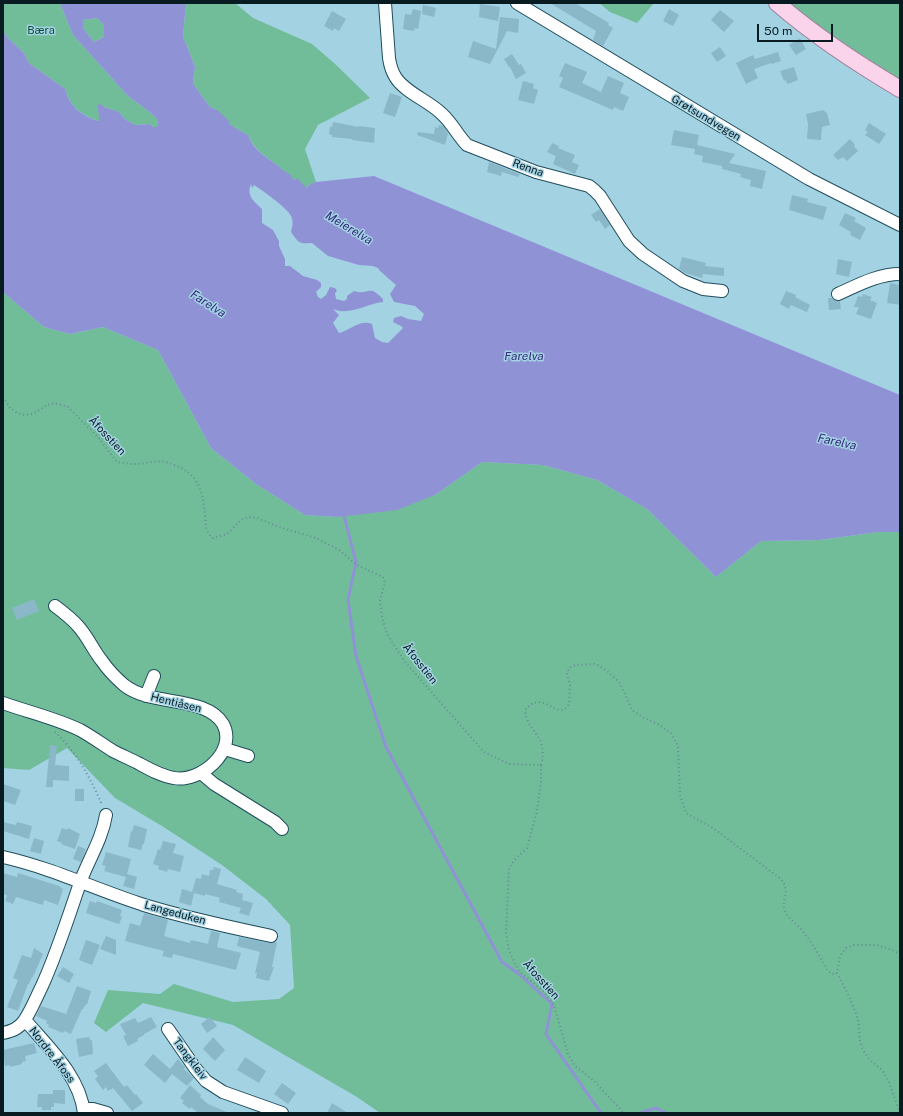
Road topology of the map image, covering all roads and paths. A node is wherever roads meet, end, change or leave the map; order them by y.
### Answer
1 (385, 3) edge
2 (517, 3) edge
3 (777, 3) edge
4 (900, 88) edge
5 (900, 224) edge
6 (900, 274) edge
7 (722, 291) dead end
8 (838, 294) dead end
9 (3, 397) edge
10 (55, 606) dead end
11 (154, 676) dead end
12 (146, 696) junction
13 (3, 702) edge
14 (52, 730) dead end
15 (225, 749) junction
16 (248, 756) dead end
17 (541, 765) junction
18 (201, 773) junction
19 (106, 815) joint
20 (282, 829) dead end
21 (3, 857) edge
22 (80, 882) junction
23 (271, 936) dead end
24 (900, 954) edge
25 (836, 973) junction
26 (25, 1020) junction
27 (168, 1029) dead end
28 (3, 1033) edge
29 (84, 1111) edge
30 (108, 1113) edge
31 (282, 1113) edge
32 (624, 1113) edge
33 (900, 1113) edge

1 - 7 street, Renna
2 - 5 street, Grøtsundvegen
3 - 4 main road
6 - 8 street
9 - 17 path, Åfosstien
10 - 12 street, Hentiåsen
11 - 12 street
12 - 15 street, Hentiåsen
13 - 18 street
14 - 19 path
15 - 16 street
15 - 18 street
17 - 25 path
17 - 32 path, Åfosstien
18 - 20 street
19 - 22 street
21 - 22 street, Langeduken
22 - 23 street, Langeduken
22 - 26 street
24 - 25 path
25 - 33 path
26 - 28 street
26 - 29 street, Nordre Åfoss
27 - 31 street, Tangkleiv
29 - 30 street

